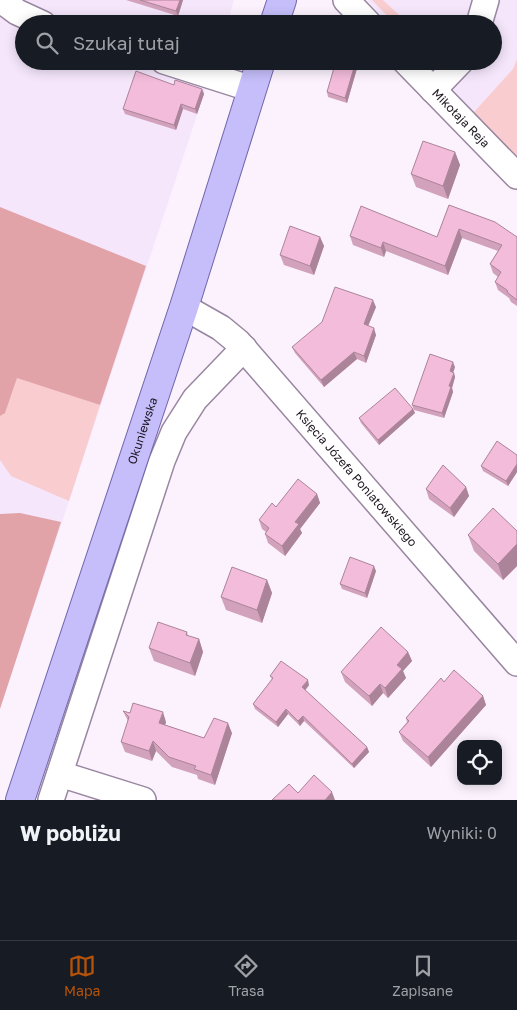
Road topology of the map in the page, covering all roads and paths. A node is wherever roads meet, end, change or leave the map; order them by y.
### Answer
1 (1, 0) edge
2 (282, 0) edge
3 (346, 0) edge
4 (486, 0) edge
5 (24, 15) edge
6 (277, 15) edge
7 (360, 15) edge
8 (482, 15) edge
9 (192, 70) edge
10 (258, 70) edge
11 (414, 70) edge
12 (452, 70) edge
13 (252, 89) junction
14 (433, 90) junction
15 (517, 176) edge
16 (184, 307) junction
17 (244, 348) junction
18 (517, 663) edge
19 (60, 774) junction
20 (20, 800) edge
21 (51, 800) edge
22 (144, 800) edge

1 - 5 street
2 - 6 main road
3 - 7 street
4 - 8 street
9 - 13 street
10 - 13 main road, Okuniewska
11 - 14 street, Mikołaja Reja
12 - 14 street
13 - 16 main road, Okuniewska
14 - 15 street, Mikołaja Reja
16 - 17 street, Księcia Józefa Poniatowskiego
16 - 20 main road, Okuniewska
17 - 18 street, Księcia Józefa Poniatowskiego
17 - 19 street
19 - 21 street
19 - 22 street

